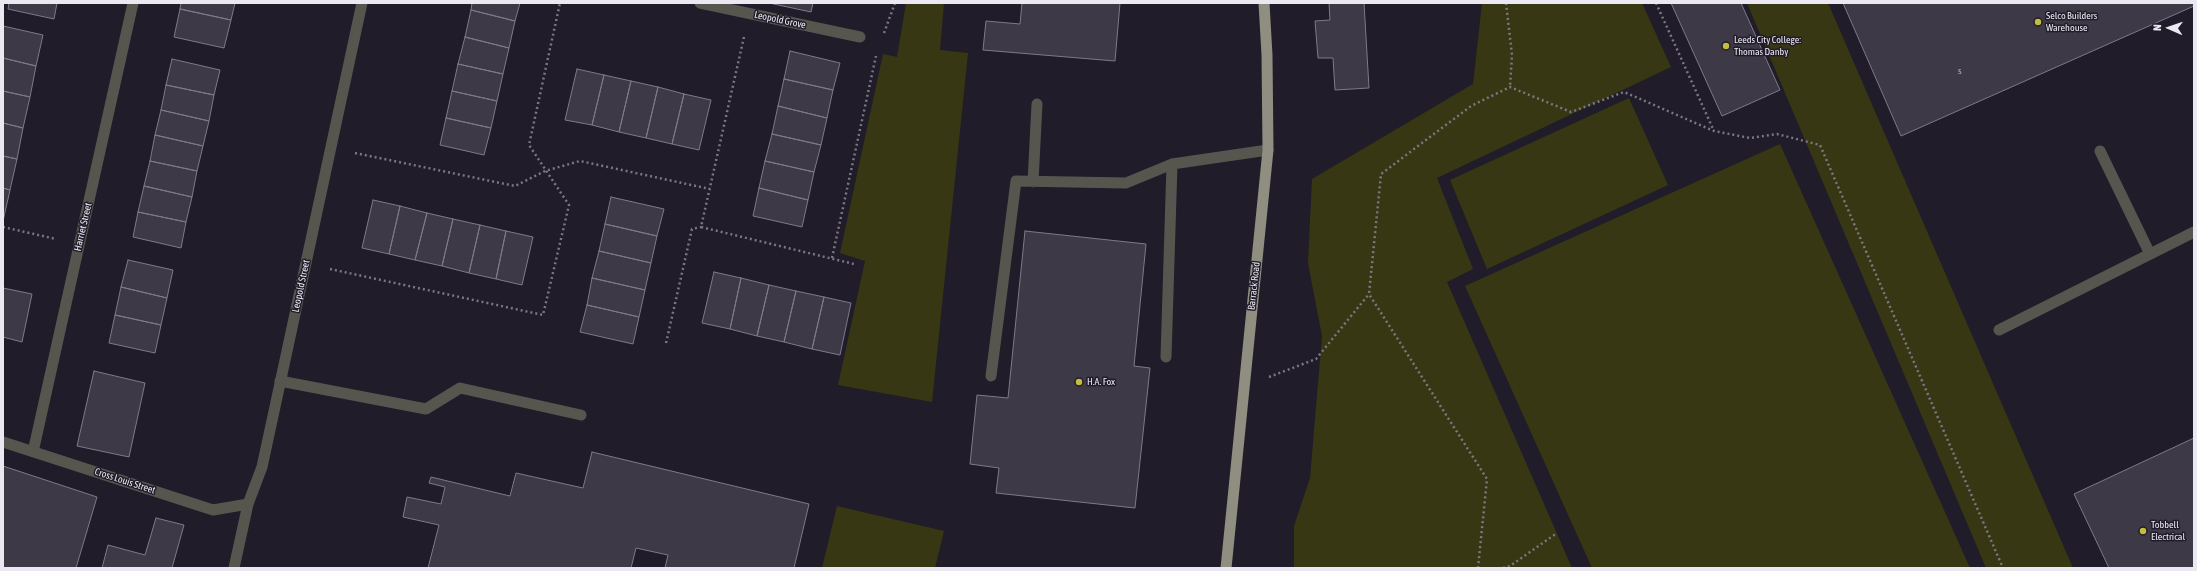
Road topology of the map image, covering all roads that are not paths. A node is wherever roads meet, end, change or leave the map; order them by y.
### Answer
1 (133, 3) edge
2 (362, 3) edge
3 (700, 3) edge
4 (1264, 3) edge
5 (860, 37) dead end
6 (1037, 104) dead end
7 (1268, 150) junction
8 (2100, 151) dead end
9 (1172, 164) junction
10 (1033, 182) junction
11 (2194, 232) edge
12 (2150, 254) junction
13 (1999, 330) dead end
14 (1166, 357) dead end
15 (991, 376) dead end
16 (280, 381) junction
17 (582, 415) dead end
18 (3, 442) edge
19 (33, 452) junction
20 (248, 504) junction
21 (234, 568) edge
22 (1226, 568) edge

1 - 19 street, Harriet Street
2 - 16 street, Leopold Street
3 - 5 street, Leopold Grove
4 - 7 main road, Barrack Road
6 - 10 street
7 - 9 street
7 - 22 main road, Barrack Road
8 - 12 street
9 - 10 street
9 - 14 street
10 - 15 street
11 - 12 street
12 - 13 street
16 - 17 street
16 - 20 street, Leopold Street
18 - 19 street, Cross Louis Street
19 - 20 street, Cross Louis Street
20 - 21 street, Leopold Street

